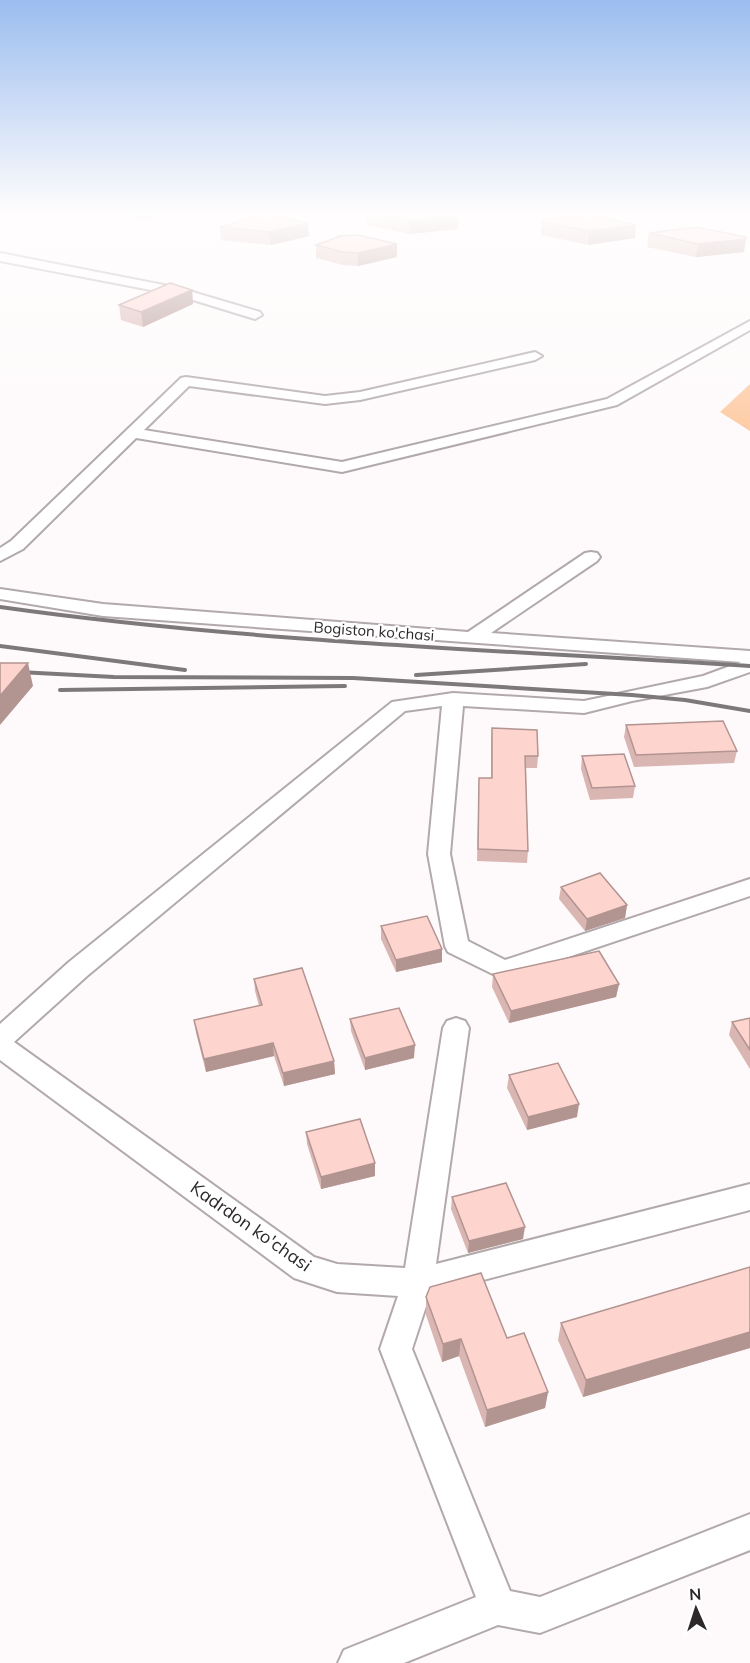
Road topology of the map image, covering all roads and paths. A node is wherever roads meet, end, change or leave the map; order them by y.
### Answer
1 (162, 289) edge
2 (255, 315) dead end
3 (750, 325) edge
4 (535, 356) dead end
5 (134, 433) junction
6 (0, 556) edge
7 (591, 556) dead end
8 (0, 594) edge
9 (473, 637) junction
10 (750, 657) edge
11 (750, 663) edge
12 (453, 699) junction
13 (750, 887) edge
14 (456, 1028) dead end
15 (0, 1039) edge
16 (0, 1046) edge
17 (750, 1197) edge
18 (418, 1283) junction
19 (750, 1532) edge
20 (498, 1607) junction
21 (357, 1663) edge

1 - 2 street
3 - 5 street
4 - 5 street
5 - 6 street
7 - 9 street
8 - 9 street, Bogiston ko'chasi
9 - 10 street, Bogiston ko'chasi
11 - 12 street
12 - 13 street
12 - 15 street
14 - 18 street
16 - 18 street, Kadrdon ko'chasi
17 - 18 street, Kadrdon ko'chasi
18 - 20 street
19 - 20 street
20 - 21 street

